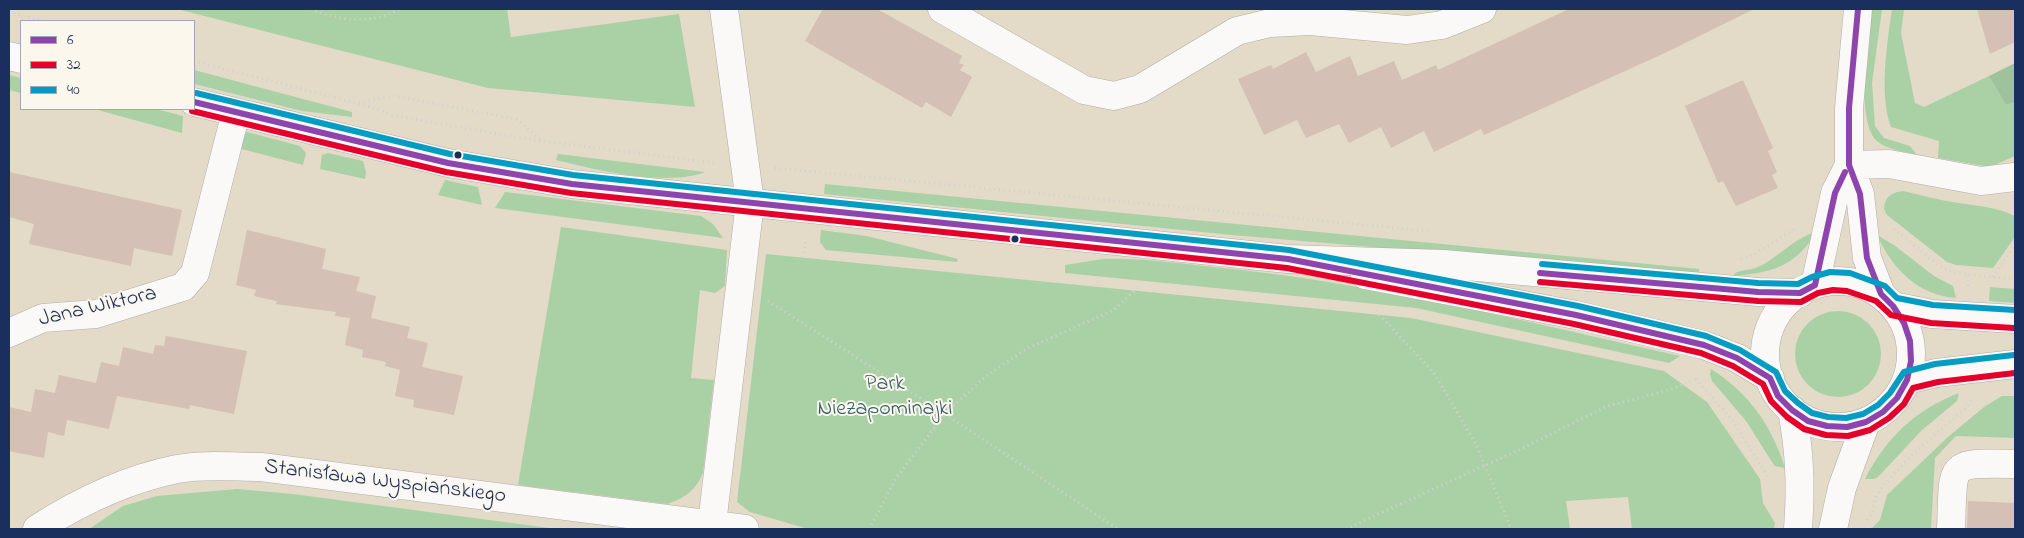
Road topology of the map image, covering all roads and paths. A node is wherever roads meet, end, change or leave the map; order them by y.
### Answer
1 (311, 9) edge
2 (399, 9) edge
3 (724, 9) edge
4 (942, 9) edge
5 (1482, 9) edge
6 (1858, 9) edge
7 (9, 12) edge
8 (39, 20) edge
9 (195, 61) edge
10 (195, 102) edge
11 (356, 104) junction
12 (236, 112) junction
13 (543, 141) junction
14 (704, 162) dead end
15 (1849, 165) junction
16 (776, 168) dead end
17 (2015, 177) edge
18 (750, 202) junction
19 (1801, 224) dead end
20 (1888, 226) dead end
21 (1430, 231) dead end
22 (2015, 245) edge
23 (1288, 259) junction
24 (1733, 259) dead end
25 (1993, 277) junction
26 (2015, 280) edge
27 (740, 283) junction
28 (1139, 286) dead end
29 (1807, 289) junction
30 (1887, 300) junction
31 (1376, 310) dead end
32 (2015, 320) edge
33 (9, 333) edge
34 (2015, 364) edge
35 (1770, 378) junction
36 (1907, 380) junction
37 (1972, 399) dead end
38 (1792, 410) junction
39 (945, 414) junction
40 (1866, 422) junction
41 (2015, 464) edge
42 (1486, 466) junction
43 (1770, 486) dead end
44 (1864, 522) dead end
45 (712, 524) junction
46 (37, 529) edge
47 (745, 529) edge
48 (868, 529) edge
49 (1118, 529) edge
50 (1346, 529) edge
51 (1511, 529) edge
52 (1798, 529) edge
53 (1833, 529) edge
54 (1951, 529) edge

1 - 2 path
3 - 18 street
4 - 5 street
6 - 15 street
7 - 8 path
9 - 11 path
10 - 12 street
11 - 13 path
11 - 13 path
12 - 18 street
12 - 33 street, Jana Wiktora
13 - 14 path
15 - 17 street
15 - 29 street
15 - 30 street
16 - 21 path
18 - 23 street
18 - 27 street
19 - 24 path
20 - 25 path
22 - 25 path
23 - 29 street
23 - 35 street
25 - 26 path
27 - 39 path
27 - 45 street
28 - 39 path
29 - 30 street
29 - 35 street
30 - 32 street
30 - 36 street
31 - 42 path
34 - 36 street
35 - 38 street
36 - 40 street
37 - 44 path
38 - 40 street
38 - 52 street
39 - 48 path
39 - 49 path
40 - 53 street
41 - 54 street
42 - 43 path
42 - 50 path
42 - 51 path
45 - 46 street, Stanisława Wyspiańskiego
45 - 47 street, Stanisława Wyspiańskiego

